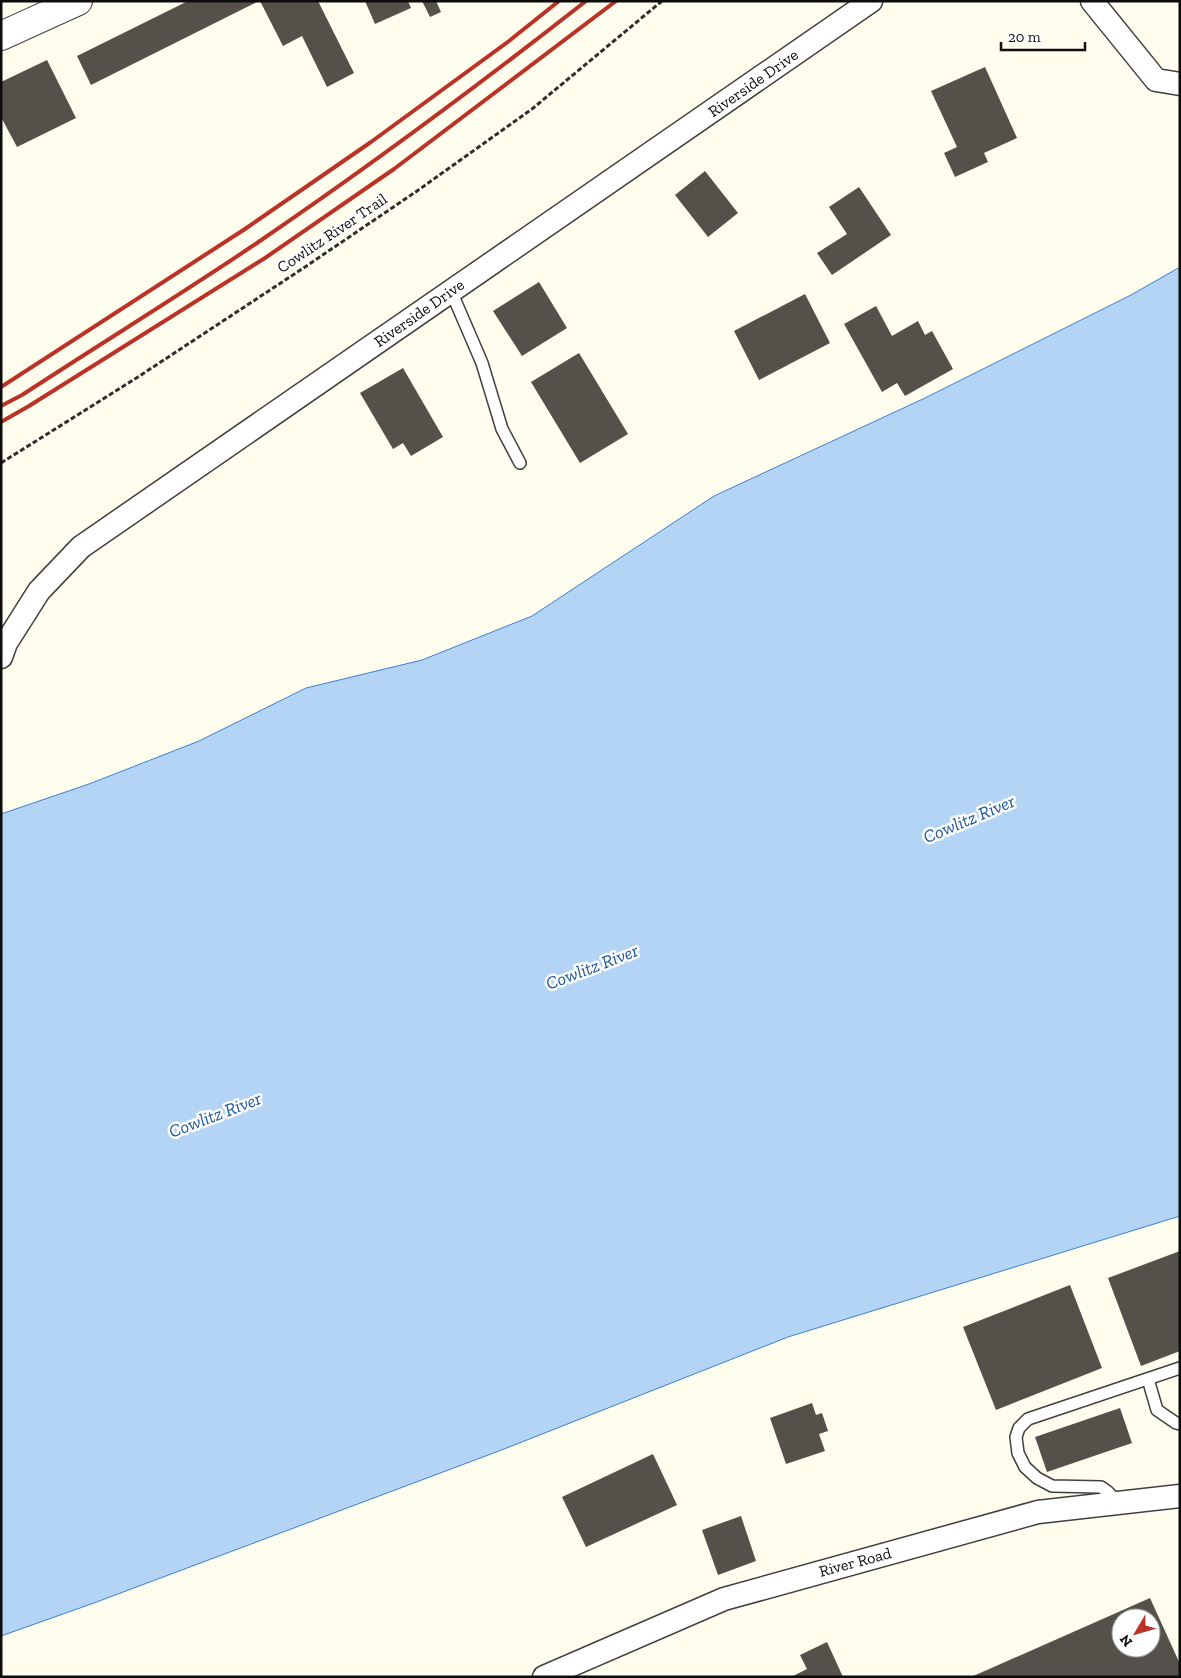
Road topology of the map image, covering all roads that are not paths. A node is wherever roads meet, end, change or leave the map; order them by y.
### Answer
1 (78, 1) edge
2 (871, 1) edge
3 (1092, 1) edge
4 (1, 36) edge
5 (1180, 84) edge
6 (451, 291) junction
7 (520, 463) dead end
8 (1, 657) edge
9 (1180, 1368) edge
10 (1148, 1379) junction
11 (1180, 1424) edge
12 (1180, 1496) edge
13 (1118, 1503) junction
14 (544, 1677) edge

1 - 4 street
2 - 6 street, Riverside Drive
3 - 5 street
6 - 7 lane
6 - 8 street, Riverside Drive
9 - 10 lane
10 - 11 lane
10 - 13 lane
12 - 13 street, River Road
13 - 14 street, River Road

